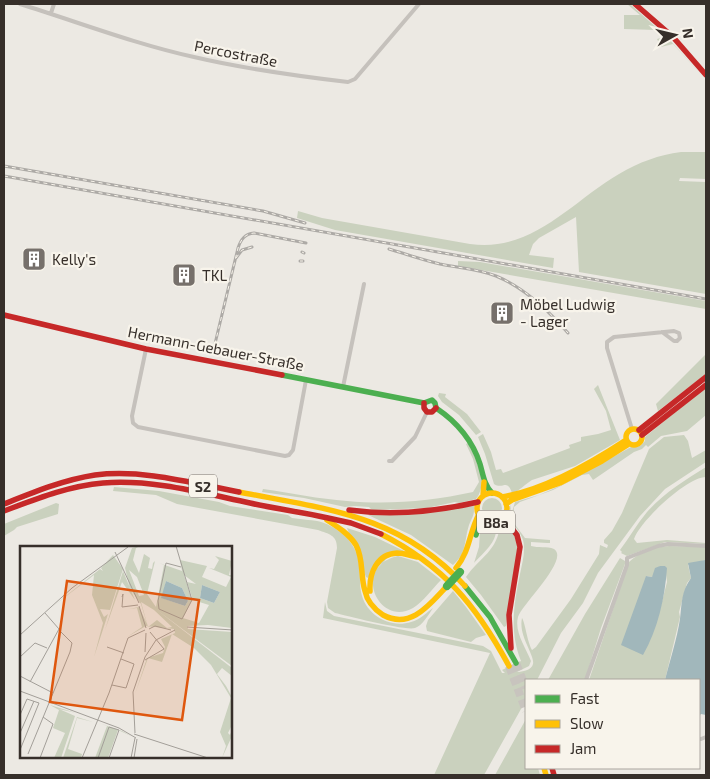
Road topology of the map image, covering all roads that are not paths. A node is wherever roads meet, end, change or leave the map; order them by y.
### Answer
1 (20, 4) edge
2 (54, 4) edge
3 (419, 4) edge
4 (635, 4) edge
5 (51, 13) junction
6 (706, 75) edge
7 (364, 284) dead end
8 (4, 316) edge
9 (662, 332) dead end
10 (146, 349) junction
11 (706, 378) edge
12 (306, 380) junction
13 (706, 384) edge
14 (343, 387) junction
15 (424, 403) junction
16 (436, 408) junction
17 (427, 412) junction
18 (638, 431) junction
19 (628, 442) junction
20 (389, 461) dead end
21 (484, 478) junction
22 (492, 493) junction
23 (502, 497) junction
24 (4, 498) edge
25 (16, 499) junction
26 (480, 499) junction
27 (4, 504) edge
28 (506, 504) junction
29 (13, 508) junction
30 (4, 511) edge
31 (337, 512) junction
32 (478, 514) junction
33 (4, 516) edge
34 (321, 516) junction
35 (503, 517) junction
36 (485, 521) junction
37 (706, 546) edge
38 (421, 557) junction
39 (458, 570) junction
40 (445, 584) junction
41 (513, 662) junction
42 (586, 679) edge
43 (706, 737) edge
44 (700, 739) edge

1 - 5 street, Percostraße
2 - 5 street
3 - 5 street, Percostraße
4 - 6 main road
7 - 14 street
8 - 10 main road, Hermann-Gebauer-Straße
9 - 18 street
10 - 12 main road, Hermann-Gebauer-Straße
10 - 12 street
11 - 18 main road
12 - 14 main road, Hermann-Gebauer-Straße
13 - 18 main road
14 - 15 main road, Hermann-Gebauer-Straße
15 - 16 main road, Hermann-Gebauer-Straße
15 - 17 main road
16 - 17 main road
16 - 21 main road, Hermann-Gebauer-Straße
17 - 20 street
18 - 19 main road
18 - 19 main road
19 - 23 main road, B8a
19 - 28 main road, B8a
21 - 22 main road, Hermann-Gebauer-Straße
21 - 26 main road, Hermann-Gebauer-Straße
22 - 23 main road, B8a
22 - 26 main road, B8a
23 - 28 main road, B8a
24 - 25 main road
25 - 27 main road, S2
25 - 31 main road, S2
26 - 31 main road
26 - 32 main road, B8a
28 - 35 main road, B8a
29 - 30 main road, S2
29 - 33 main road
29 - 34 main road, S2
31 - 41 main road, S2
32 - 36 main road, B8a
32 - 39 main road
34 - 38 main road, S2
34 - 40 main road
35 - 36 main road, B8a
35 - 41 main road
36 - 39 main road
37 - 42 street
38 - 40 main road
38 - 41 main road, S2
39 - 40 main road
43 - 44 street

